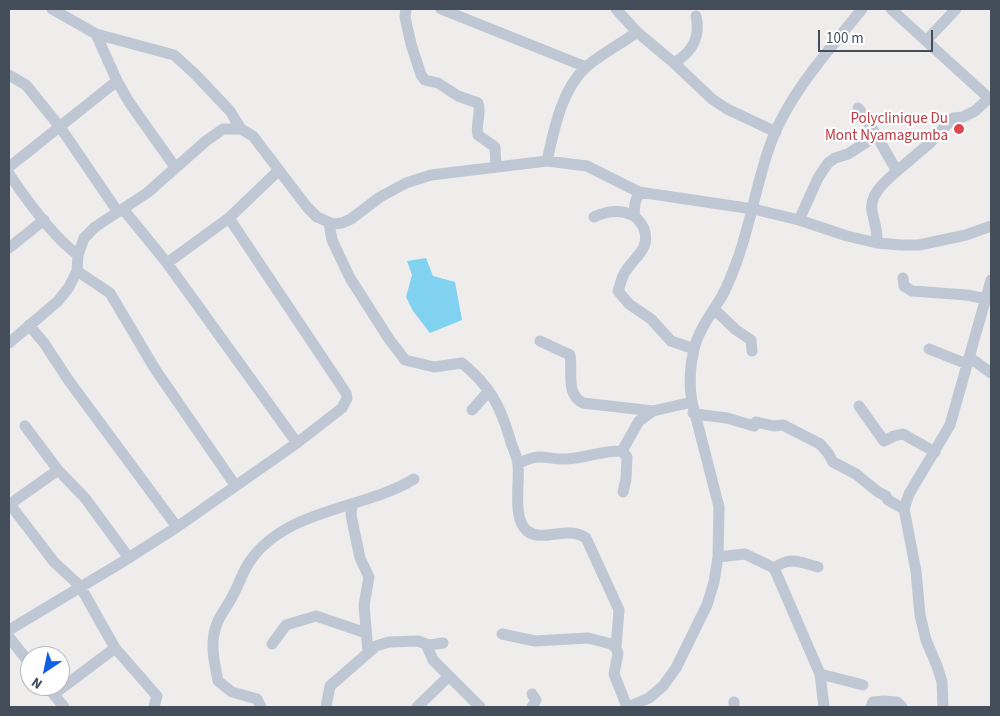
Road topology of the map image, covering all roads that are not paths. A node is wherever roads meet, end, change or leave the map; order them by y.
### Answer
1 (52, 9) edge
2 (406, 9) edge
3 (441, 9) edge
4 (618, 9) edge
5 (862, 9) edge
6 (891, 9) edge
7 (956, 9) edge
8 (696, 16) dead end
9 (637, 32) junction
10 (96, 34) junction
11 (926, 40) junction
12 (674, 63) junction
13 (586, 67) junction
14 (9, 75) edge
15 (117, 81) junction
16 (990, 99) edge
17 (858, 108) dead end
18 (60, 126) junction
19 (241, 129) junction
20 (776, 132) junction
21 (876, 136) junction
22 (547, 161) junction
23 (496, 166) junction
24 (9, 167) edge
25 (175, 167) junction
26 (279, 170) junction
27 (897, 172) junction
28 (9, 174) edge
29 (639, 192) junction
30 (753, 209) junction
31 (121, 211) junction
32 (634, 215) junction
33 (594, 217) dead end
34 (229, 218) junction
35 (44, 220) junction
36 (799, 220) junction
37 (329, 223) junction
38 (991, 226) edge
39 (877, 243) junction
40 (9, 248) edge
41 (78, 254) junction
42 (167, 263) junction
43 (77, 271) junction
44 (903, 278) dead end
45 (991, 280) edge
46 (986, 299) junction
47 (714, 309) junction
48 (29, 326) junction
49 (540, 341) dead end
50 (9, 343) edge
51 (694, 349) junction
52 (929, 349) dead end
53 (752, 351) dead end
54 (968, 360) junction
55 (991, 373) edge
56 (489, 391) junction
57 (859, 406) dead end
58 (692, 407) junction
59 (472, 410) dead end
60 (653, 411) junction
61 (25, 426) dead end
62 (297, 443) junction
63 (622, 451) junction
64 (935, 452) junction
65 (518, 464) junction
66 (58, 470) junction
67 (414, 479) dead end
68 (235, 485) junction
69 (623, 492) dead end
70 (9, 503) edge
71 (352, 505) junction
72 (904, 509) junction
73 (177, 526) junction
74 (718, 557) junction
75 (129, 558) junction
76 (818, 567) dead end
77 (774, 568) junction
78 (80, 586) junction
79 (9, 630) edge
80 (366, 633) junction
81 (502, 634) dead end
82 (9, 637) edge
83 (442, 643) dead end
84 (272, 644) dead end
85 (426, 644) junction
86 (115, 648) junction
87 (616, 648) junction
88 (20, 651) edge
89 (368, 652) junction
90 (820, 674) junction
91 (449, 676) junction
92 (70, 677) edge
93 (863, 685) dead end
94 (532, 694) dead end
95 (55, 696) edge
96 (64, 707) edge
97 (154, 707) edge
98 (261, 707) edge
99 (326, 707) edge
100 (417, 707) edge
101 (480, 707) edge
102 (532, 707) edge
103 (628, 707) edge
104 (824, 707) edge
105 (871, 707) edge
106 (902, 707) edge
107 (943, 707) edge

1 - 10 street
2 - 23 street
3 - 13 street
4 - 9 street
5 - 20 street
6 - 11 street
7 - 11 street
8 - 12 street
9 - 12 street
9 - 13 street
10 - 15 street
10 - 19 street
11 - 16 street
12 - 20 street
13 - 22 street
14 - 18 street
15 - 18 street
15 - 25 street
16 - 27 street
17 - 21 street
18 - 24 street
18 - 31 street
19 - 25 street
19 - 26 street
20 - 30 street
21 - 27 street
21 - 36 street
22 - 23 street
22 - 29 street
23 - 37 street
25 - 31 street
26 - 34 street
26 - 37 street
27 - 39 street
28 - 35 street
29 - 30 street
29 - 32 street
30 - 36 street
30 - 47 street
31 - 41 street
31 - 42 street
32 - 33 street
32 - 51 street
34 - 42 street
34 - 62 street
35 - 40 street
35 - 41 street
36 - 39 street
37 - 56 street
38 - 39 street
41 - 43 street
42 - 62 street
43 - 48 street
43 - 68 street
44 - 46 street
45 - 46 street
46 - 54 street
47 - 51 street
47 - 53 street
48 - 50 street
48 - 73 street
49 - 60 street
51 - 58 street
52 - 54 street
54 - 55 street
54 - 64 street
56 - 59 street
56 - 65 street
57 - 64 street
58 - 60 street
58 - 72 street
58 - 74 street
60 - 63 street
61 - 66 street
62 - 68 street
63 - 65 street
63 - 69 street
64 - 72 street
65 - 87 street
66 - 70 street
66 - 75 street
67 - 71 street
68 - 73 street
70 - 78 street
71 - 80 street
71 - 98 street
72 - 107 street
73 - 75 street
74 - 77 street
74 - 103 street
75 - 78 street
76 - 77 street
77 - 90 street
78 - 79 street
78 - 86 street
80 - 84 street
80 - 89 street
81 - 87 street
82 - 88 street
83 - 85 street
85 - 89 street
85 - 91 street
86 - 92 street
86 - 97 street
87 - 103 street
89 - 99 street
90 - 93 street
90 - 104 street
91 - 100 street
91 - 101 street
94 - 102 street
95 - 96 street
105 - 106 street

